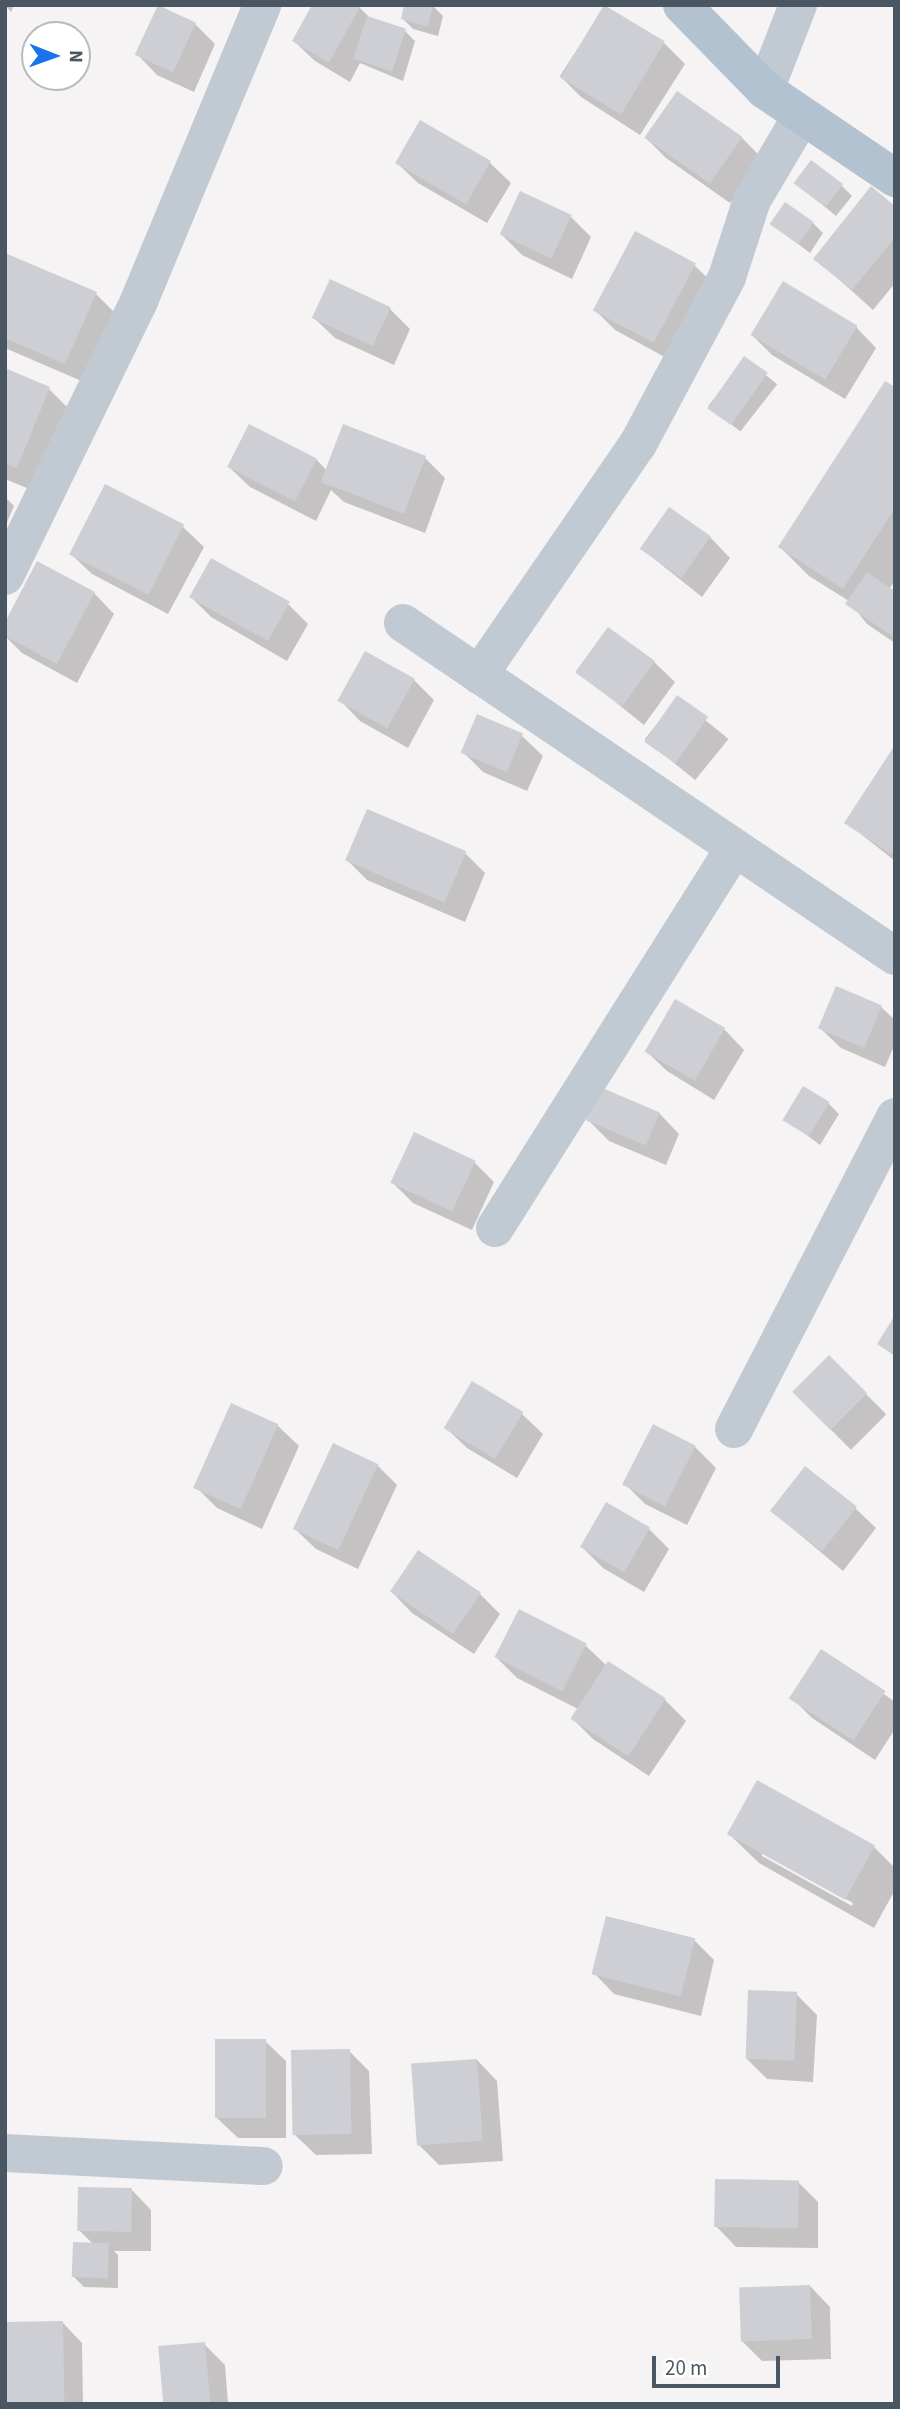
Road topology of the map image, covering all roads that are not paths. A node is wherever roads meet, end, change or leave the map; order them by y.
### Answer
1 (262, 5) edge
2 (682, 5) edge
3 (798, 5) edge
4 (765, 90) junction
5 (801, 117) junction
6 (895, 178) edge
7 (5, 576) edge
8 (403, 623) dead end
9 (480, 675) junction
10 (734, 848) junction
11 (895, 956) edge
12 (895, 1117) edge
13 (495, 1228) dead end
14 (734, 1429) dead end
15 (5, 2152) edge
16 (264, 2166) dead end

1 - 7 street
2 - 4 main road
3 - 4 street
4 - 5 main road
5 - 6 main road
5 - 9 street
8 - 9 street
9 - 10 street
10 - 11 street
10 - 13 street
12 - 14 street
15 - 16 street

